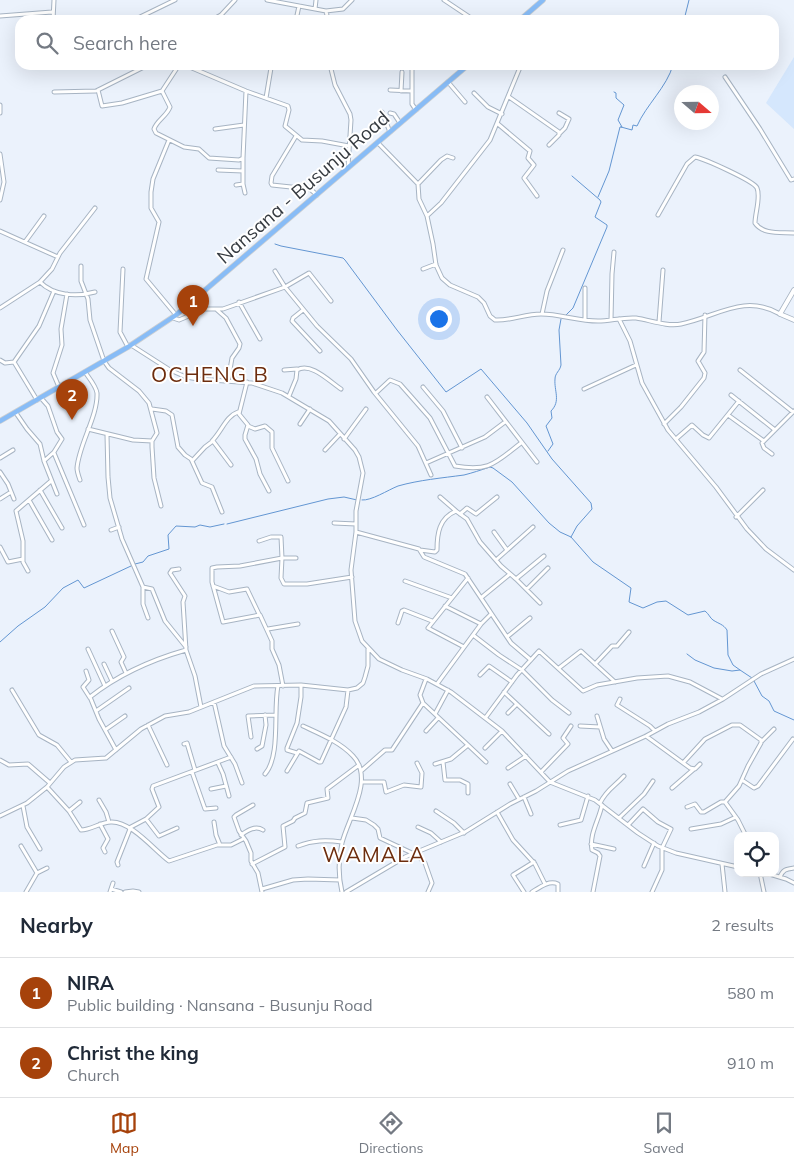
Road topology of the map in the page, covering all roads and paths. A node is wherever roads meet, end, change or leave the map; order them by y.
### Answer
1 (54, 0) edge
2 (175, 0) edge
3 (235, 0) edge
4 (267, 0) edge
5 (316, 0) edge
6 (352, 0) edge
7 (444, 0) edge
8 (543, 0) edge
9 (289, 2) edge
10 (299, 6) junction
11 (315, 9) junction
12 (326, 11) junction
13 (52, 12) junction
14 (52, 15) edge
15 (144, 15) edge
16 (221, 15) edge
17 (297, 15) edge
18 (327, 15) edge
19 (466, 15) edge
20 (526, 15) edge
21 (0, 16) edge
22 (138, 70) edge
23 (176, 70) edge
24 (197, 70) edge
25 (271, 70) edge
26 (331, 70) edge
27 (412, 70) edge
28 (462, 70) edge
29 (519, 70) edge
30 (402, 72) dead end
31 (726, 77) dead end
32 (448, 82) junction
33 (98, 90) junction
34 (390, 90) dead end
35 (162, 91) junction
36 (246, 91) junction
37 (401, 91) junction
38 (412, 91) junction
39 (54, 92) dead end
40 (474, 93) dead end
41 (509, 97) junction
42 (266, 98) junction
43 (465, 102) dead end
44 (0, 105) edge
45 (416, 110) junction
46 (382, 112) dead end
47 (0, 113) edge
48 (390, 113) dead end
49 (559, 113) dead end
50 (502, 114) junction
51 (400, 124) junction
52 (498, 124) junction
53 (244, 125) junction
54 (215, 129) dead end
55 (390, 133) junction
56 (560, 133) junction
57 (296, 136) junction
58 (169, 140) junction
59 (378, 143) junction
60 (549, 145) dead end
61 (350, 146) junction
62 (0, 154) edge
63 (243, 158) junction
64 (453, 158) dead end
65 (348, 169) junction
66 (218, 170) dead end
67 (244, 171) junction
68 (794, 179) edge
69 (243, 184) junction
70 (418, 184) junction
71 (236, 185) dead end
72 (245, 192) dead end
73 (318, 195) junction
74 (537, 196) dead end
75 (0, 200) edge
76 (95, 208) dead end
77 (658, 215) dead end
78 (44, 216) dead end
79 (427, 216) junction
80 (0, 230) edge
81 (794, 233) edge
82 (25, 242) junction
83 (563, 250) dead end
84 (614, 252) dead end
85 (58, 257) junction
86 (436, 264) junction
87 (81, 266) dead end
88 (123, 269) dead end
89 (423, 269) dead end
90 (663, 270) dead end
91 (275, 271) dead end
92 (40, 282) junction
93 (285, 287) junction
94 (585, 288) dead end
95 (794, 290) edge
96 (54, 291) junction
97 (95, 292) dead end
98 (67, 294) junction
99 (85, 295) junction
100 (331, 301) dead end
101 (239, 302) junction
102 (0, 308) edge
103 (216, 310) junction
104 (303, 310) junction
105 (542, 314) junction
106 (780, 314) junction
107 (705, 315) junction
108 (175, 316) junction
109 (619, 319) junction
110 (585, 320) junction
111 (611, 320) junction
112 (794, 320) edge
113 (659, 322) junction
114 (260, 339) dead end
115 (129, 346) junction
116 (320, 351) dead end
117 (0, 360) edge
118 (104, 361) junction
119 (14, 362) junction
120 (636, 365) junction
121 (297, 369) junction
122 (284, 370) dead end
123 (740, 370) dead end
124 (86, 372) junction
125 (228, 381) junction
126 (246, 382) junction
127 (59, 387) junction
128 (422, 387) dead end
129 (341, 389) dead end
130 (584, 389) dead end
131 (376, 393) junction
132 (731, 395) dead end
133 (289, 396) junction
134 (487, 398) dead end
135 (39, 399) junction
136 (739, 401) junction
137 (310, 408) junction
138 (152, 409) junction
139 (366, 409) dead end
140 (238, 412) junction
141 (793, 412) edge
142 (16, 413) junction
143 (728, 415) junction
144 (0, 421) edge
145 (505, 422) junction
146 (300, 424) dead end
147 (664, 424) junction
148 (248, 426) junction
149 (88, 429) junction
150 (775, 430) junction
151 (340, 434) junction
152 (107, 435) junction
153 (344, 438) junction
154 (676, 440) junction
155 (152, 441) junction
156 (211, 441) junction
157 (764, 441) junction
158 (521, 443) junction
159 (462, 448) junction
160 (13, 450) dead end
161 (325, 450) dead end
162 (54, 453) junction
163 (448, 453) junction
164 (772, 454) dead end
165 (0, 458) edge
166 (192, 461) junction
167 (44, 462) junction
168 (426, 462) junction
169 (537, 462) dead end
170 (231, 465) dead end
171 (0, 472) edge
172 (431, 475) dead end
173 (51, 480) junction
174 (80, 480) dead end
175 (288, 481) dead end
176 (40, 490) junction
177 (763, 490) dead end
178 (269, 491) dead end
179 (11, 492) junction
180 (57, 494) dead end
181 (440, 497) dead end
182 (497, 497) dead end
183 (0, 498) edge
184 (14, 499) dead end
185 (28, 500) junction
186 (161, 506) dead end
187 (456, 511) junction
188 (222, 512) dead end
189 (460, 514) junction
190 (736, 517) junction
191 (334, 523) dead end
192 (356, 524) junction
193 (84, 525) dead end
194 (119, 527) junction
195 (533, 527) dead end
196 (62, 528) dead end
197 (111, 530) dead end
198 (356, 532) junction
199 (494, 532) dead end
200 (52, 540) dead end
201 (259, 541) dead end
202 (0, 547) edge
203 (420, 550) junction
204 (507, 550) junction
205 (544, 556) dead end
206 (282, 558) junction
207 (296, 558) dead end
208 (23, 559) junction
209 (495, 560) junction
210 (179, 568) dead end
211 (548, 568) dead end
212 (794, 570) edge
213 (28, 571) dead end
214 (510, 574) junction
215 (352, 577) junction
216 (468, 578) junction
217 (516, 579) junction
218 (405, 581) dead end
219 (213, 586) junction
220 (143, 587) junction
221 (526, 589) junction
222 (481, 597) junction
223 (452, 598) junction
224 (540, 604) dead end
225 (445, 606) junction
226 (491, 614) junction
227 (260, 615) junction
228 (148, 618) dead end
229 (530, 618) dead end
230 (432, 621) junction
231 (398, 623) dead end
232 (298, 624) dead end
233 (481, 624) junction
234 (268, 629) junction
235 (112, 631) dead end
236 (629, 632) dead end
237 (473, 635) junction
238 (507, 637) junction
239 (464, 647) junction
240 (368, 648) junction
241 (88, 649) dead end
242 (186, 649) junction
243 (794, 659) edge
244 (531, 660) junction
245 (104, 664) dead end
246 (596, 664) junction
247 (559, 668) junction
248 (522, 670) junction
249 (86, 671) dead end
250 (126, 673) junction
251 (480, 675) dead end
252 (426, 679) junction
253 (112, 681) junction
254 (512, 682) junction
255 (616, 682) junction
256 (437, 684) junction
257 (301, 685) junction
258 (105, 686) junction
259 (278, 686) junction
260 (283, 686) junction
261 (129, 688) dead end
262 (12, 690) dead end
263 (348, 690) junction
264 (448, 690) junction
265 (504, 692) junction
266 (90, 698) junction
267 (620, 699) dead end
268 (723, 699) junction
269 (214, 702) junction
270 (423, 702) junction
271 (517, 704) junction
272 (201, 707) junction
273 (96, 711) junction
274 (508, 713) dead end
275 (568, 713) dead end
276 (435, 714) junction
277 (265, 715) junction
278 (276, 715) junction
279 (125, 716) dead end
280 (597, 716) dead end
281 (486, 717) junction
282 (438, 718) junction
283 (148, 725) junction
284 (304, 726) dead end
285 (571, 726) dead end
286 (580, 726) dead end
287 (600, 727) junction
288 (774, 728) dead end
289 (106, 730) junction
290 (426, 731) dead end
291 (502, 731) junction
292 (655, 731) junction
293 (549, 734) dead end
294 (646, 736) junction
295 (251, 737) dead end
296 (793, 739) dead end
297 (332, 740) junction
298 (761, 742) junction
299 (184, 744) dead end
300 (468, 745) junction
301 (485, 748) dead end
302 (257, 749) dead end
303 (116, 750) junction
304 (612, 751) junction
305 (297, 753) junction
306 (526, 756) junction
307 (230, 757) junction
308 (0, 760) edge
309 (71, 762) junction
310 (443, 762) junction
311 (486, 762) dead end
312 (218, 763) junction
313 (417, 763) dead end
314 (683, 763) junction
315 (435, 764) dead end
316 (700, 764) dead end
317 (166, 765) dead end
318 (359, 766) junction
319 (508, 768) dead end
320 (695, 769) junction
321 (194, 771) junction
322 (287, 771) dead end
323 (361, 771) junction
324 (541, 772) junction
325 (265, 774) dead end
326 (624, 776) dead end
327 (742, 780) junction
328 (653, 781) dead end
329 (362, 782) junction
330 (550, 782) junction
331 (50, 783) junction
332 (242, 783) dead end
333 (510, 784) dead end
334 (226, 786) junction
335 (47, 787) junction
336 (672, 788) dead end
337 (211, 789) dead end
338 (468, 793) dead end
339 (228, 796) dead end
340 (588, 796) junction
341 (524, 797) junction
342 (520, 799) junction
343 (99, 800) dead end
344 (80, 802) dead end
345 (725, 802) junction
346 (601, 804) junction
347 (253, 805) dead end
348 (23, 806) junction
349 (687, 807) dead end
350 (216, 808) dead end
351 (69, 811) junction
352 (436, 812) dead end
353 (497, 812) junction
354 (531, 814) dead end
355 (0, 816) edge
356 (736, 817) junction
357 (352, 818) junction
358 (619, 818) junction
359 (146, 819) junction
360 (110, 822) junction
361 (214, 822) dead end
362 (100, 824) junction
363 (560, 825) dead end
364 (628, 825) junction
365 (418, 827) dead end
366 (130, 828) junction
367 (177, 828) dead end
368 (691, 828) dead end
369 (263, 830) dead end
370 (744, 832) edge
371 (464, 833) junction
372 (242, 837) junction
373 (342, 842) junction
374 (441, 842) junction
375 (654, 843) junction
376 (591, 844) junction
377 (220, 845) junction
378 (21, 846) dead end
379 (298, 846) dead end
380 (662, 848) junction
381 (40, 849) dead end
382 (614, 849) dead end
383 (105, 852) dead end
384 (414, 853) junction
385 (534, 862) junction
386 (252, 864) junction
387 (722, 864) junction
388 (118, 865) dead end
389 (644, 866) dead end
390 (734, 866) edge
391 (47, 868) dead end
392 (794, 868) edge
393 (37, 873) junction
394 (780, 876) joint
395 (761, 877) edge
396 (340, 880) junction
397 (113, 883) dead end
398 (794, 883) edge
399 (546, 884) junction
400 (262, 890) edge
401 (110, 891) edge
402 (26, 892) edge
403 (121, 892) edge
404 (125, 892) edge
405 (139, 892) edge
406 (342, 892) edge
407 (346, 892) edge
408 (428, 892) edge
409 (524, 892) edge
410 (532, 892) edge
411 (558, 892) edge
412 (593, 892) edge
413 (652, 892) edge
414 (725, 892) edge
415 (764, 892) edge

1 - 13 street
2 - 15 street
3 - 16 street
4 - 9 street
5 - 11 street
6 - 12 street
7 - 19 street
8 - 20 main road
9 - 10 street
10 - 11 street
10 - 17 street
11 - 12 street
12 - 18 street
13 - 14 street
13 - 21 street
22 - 33 street
23 - 35 street
24 - 36 street
25 - 42 street
26 - 61 street
27 - 38 street
28 - 32 main road, Nansana - Busunju Road
29 - 41 street
30 - 37 street
31 - 68 street
32 - 43 street
32 - 45 main road, Nansana - Busunju Road
33 - 35 street
33 - 39 street
34 - 37 street
35 - 58 street
36 - 42 street
36 - 53 street
37 - 38 street
38 - 45 street
40 - 50 street
41 - 50 street
41 - 56 street
42 - 57 street
44 - 47 street
45 - 51 main road, Nansana - Busunju Road
46 - 55 street
48 - 51 street
49 - 56 street
50 - 52 street
51 - 55 main road, Nansana - Busunju Road
52 - 74 street
52 - 79 street
53 - 54 street
53 - 63 street
55 - 59 main road, Nansana - Busunju Road
56 - 60 street
57 - 61 street
57 - 73 street
58 - 63 street
58 - 108 street
59 - 65 main road, Nansana - Busunju Road
59 - 70 street
61 - 65 street
62 - 75 street
63 - 67 street
64 - 70 street
65 - 73 main road, Nansana - Busunju Road
66 - 67 street
67 - 69 street
69 - 71 street
69 - 72 street
70 - 79 street
73 - 108 main road, Nansana - Busunju Road
76 - 85 street
77 - 81 street
78 - 82 street
79 - 86 street
80 - 82 street
82 - 85 street
83 - 105 street
84 - 111 street
85 - 92 street
86 - 89 street
86 - 105 street
87 - 99 street
88 - 115 street
90 - 113 street
91 - 93 street
92 - 96 street
92 - 102 street
93 - 100 street
93 - 101 street
93 - 104 street
94 - 110 street
95 - 106 street
96 - 98 street
96 - 119 street
97 - 99 street
98 - 99 street
98 - 127 street
99 - 118 street
101 - 103 street
101 - 114 street
103 - 108 street
103 - 125 street
104 - 116 street
104 - 131 street
105 - 110 street
106 - 107 street
106 - 112 street
107 - 113 street
107 - 147 street
108 - 115 main road, Nansana - Busunju Road
109 - 111 street
109 - 113 street
109 - 120 street
110 - 111 street
115 - 118 main road, Nansana - Busunju Road
115 - 125 street
117 - 119 street
118 - 124 main road, Nansana - Busunju Road
118 - 138 street
119 - 135 street
120 - 130 street
120 - 147 street
121 - 122 street
121 - 129 street
121 - 133 street
123 - 141 street
124 - 127 main road, Nansana - Busunju Road
124 - 149 street
125 - 126 street
126 - 133 street
126 - 140 street
127 - 135 main road, Nansana - Busunju Road
128 - 159 street
131 - 163 street
131 - 168 street
132 - 136 street
133 - 137 street
134 - 145 street
135 - 142 main road, Nansana - Busunju Road
135 - 162 street
136 - 143 street
136 - 150 street
137 - 146 street
137 - 151 street
138 - 155 street
138 - 166 street
139 - 153 street
140 - 148 street
140 - 156 street
141 - 150 street
142 - 144 main road, Nansana - Busunju Road
142 - 167 street
143 - 154 street
143 - 157 street
145 - 158 street
145 - 159 street
147 - 154 street
148 - 175 street
148 - 178 street
149 - 152 street
149 - 174 street
150 - 157 street
151 - 153 street
151 - 161 street
152 - 155 street
152 - 194 street
153 - 192 street
154 - 190 street
155 - 186 street
156 - 166 street
156 - 170 street
157 - 164 street
158 - 163 street
158 - 169 street
159 - 163 street
160 - 165 street
162 - 167 street
162 - 193 street
163 - 168 street
166 - 188 street
167 - 173 street
168 - 172 street
171 - 179 street
173 - 176 street
173 - 180 street
176 - 185 street
176 - 196 street
177 - 190 street
179 - 183 street
179 - 184 street
181 - 187 street
182 - 189 street
185 - 200 street
185 - 208 street
187 - 189 street
187 - 203 street
189 - 209 street
190 - 212 street
191 - 192 street
192 - 198 street
194 - 197 street
194 - 220 street
195 - 204 street
198 - 203 street
198 - 215 street
199 - 204 street
201 - 206 street
202 - 208 street
203 - 216 street
204 - 209 street
205 - 217 street
206 - 207 street
206 - 215 street
206 - 219 street
208 - 213 street
209 - 214 street
210 - 242 street
211 - 221 street
214 - 217 street
214 - 222 street
215 - 240 street
216 - 222 street
216 - 223 street
217 - 221 street
218 - 223 street
219 - 227 street
219 - 227 street
220 - 228 street
220 - 242 street
221 - 224 street
222 - 226 street
223 - 225 street
225 - 230 street
225 - 233 street
226 - 233 street
226 - 238 street
227 - 234 street
229 - 238 street
230 - 231 street
230 - 239 street
232 - 234 street
233 - 237 street
234 - 260 street
235 - 250 street
236 - 246 street
237 - 239 street
237 - 248 street
238 - 244 street
239 - 256 street
240 - 252 street
240 - 263 street
241 - 258 street
242 - 250 street
242 - 272 street
243 - 268 street
244 - 247 street
244 - 248 street
245 - 253 street
246 - 247 street
246 - 255 street
247 - 255 street
248 - 254 street
248 - 275 street
249 - 266 street
250 - 253 street
251 - 254 street
252 - 256 street
252 - 270 street
253 - 258 street
254 - 265 street
255 - 268 street
256 - 264 street
257 - 260 street
257 - 263 street
257 - 305 street
258 - 266 street
259 - 260 street
259 - 269 street
259 - 278 street
261 - 273 street
262 - 309 street
263 - 297 street
264 - 276 street
264 - 281 street
265 - 271 street
265 - 281 street
266 - 273 street
267 - 292 street
268 - 292 street
269 - 272 street
269 - 307 street
270 - 276 street
270 - 323 street
271 - 274 street
271 - 293 street
272 - 283 street
273 - 289 street
276 - 282 street
277 - 278 street
277 - 295 street
277 - 302 street
278 - 325 street
279 - 289 street
280 - 287 street
281 - 291 street
282 - 290 street
282 - 300 street
283 - 303 street
283 - 317 street
284 - 297 street
285 - 324 street
286 - 287 street
287 - 304 street
288 - 298 street
289 - 303 street
291 - 301 street
291 - 306 street
292 - 294 street
294 - 304 street
294 - 314 street
296 - 327 street
297 - 305 street
297 - 318 street
298 - 314 street
298 - 327 street
299 - 321 street
300 - 310 street
300 - 311 street
303 - 309 street
304 - 330 street
305 - 322 street
306 - 319 street
306 - 324 street
307 - 312 street
307 - 332 street
308 - 331 street
309 - 331 street
310 - 315 street
310 - 338 street
312 - 321 street
312 - 334 street
313 - 329 street
314 - 320 street
316 - 320 street
318 - 323 street
318 - 386 street
320 - 336 street
321 - 350 street
321 - 359 street
323 - 329 street
324 - 330 street
326 - 346 street
327 - 345 street
328 - 358 street
329 - 357 street
330 - 340 street
330 - 341 street
331 - 335 street
333 - 342 street
334 - 337 street
334 - 339 street
335 - 348 street
335 - 351 street
340 - 346 street
340 - 363 street
341 - 342 street
341 - 354 street
342 - 353 street
343 - 360 street
344 - 351 street
345 - 349 street
345 - 356 street
346 - 358 street
346 - 376 street
347 - 372 street
348 - 355 street
348 - 381 street
351 - 362 street
352 - 371 street
353 - 371 street
353 - 385 street
356 - 368 street
356 - 370 street
357 - 373 street
357 - 384 street
358 - 364 street
359 - 366 street
359 - 367 street
360 - 362 street
360 - 366 street
361 - 377 street
362 - 383 street
364 - 375 street
364 - 380 street
365 - 374 street
366 - 377 street
366 - 388 street
369 - 372 street
371 - 374 street
372 - 377 street
372 - 386 street
373 - 379 street
373 - 396 street
374 - 384 street
375 - 380 street
375 - 389 street
376 - 382 street
376 - 412 street
378 - 393 street
380 - 387 street
380 - 413 street
384 - 407 street
384 - 408 street
385 - 399 street
385 - 409 street
386 - 400 street
387 - 390 street
387 - 414 street
391 - 393 street
392 - 394 street
393 - 402 street
394 - 398 street
395 - 415 street
396 - 400 street
396 - 406 street
397 - 401 street
399 - 410 street
399 - 411 street
401 - 403 street
404 - 405 street

